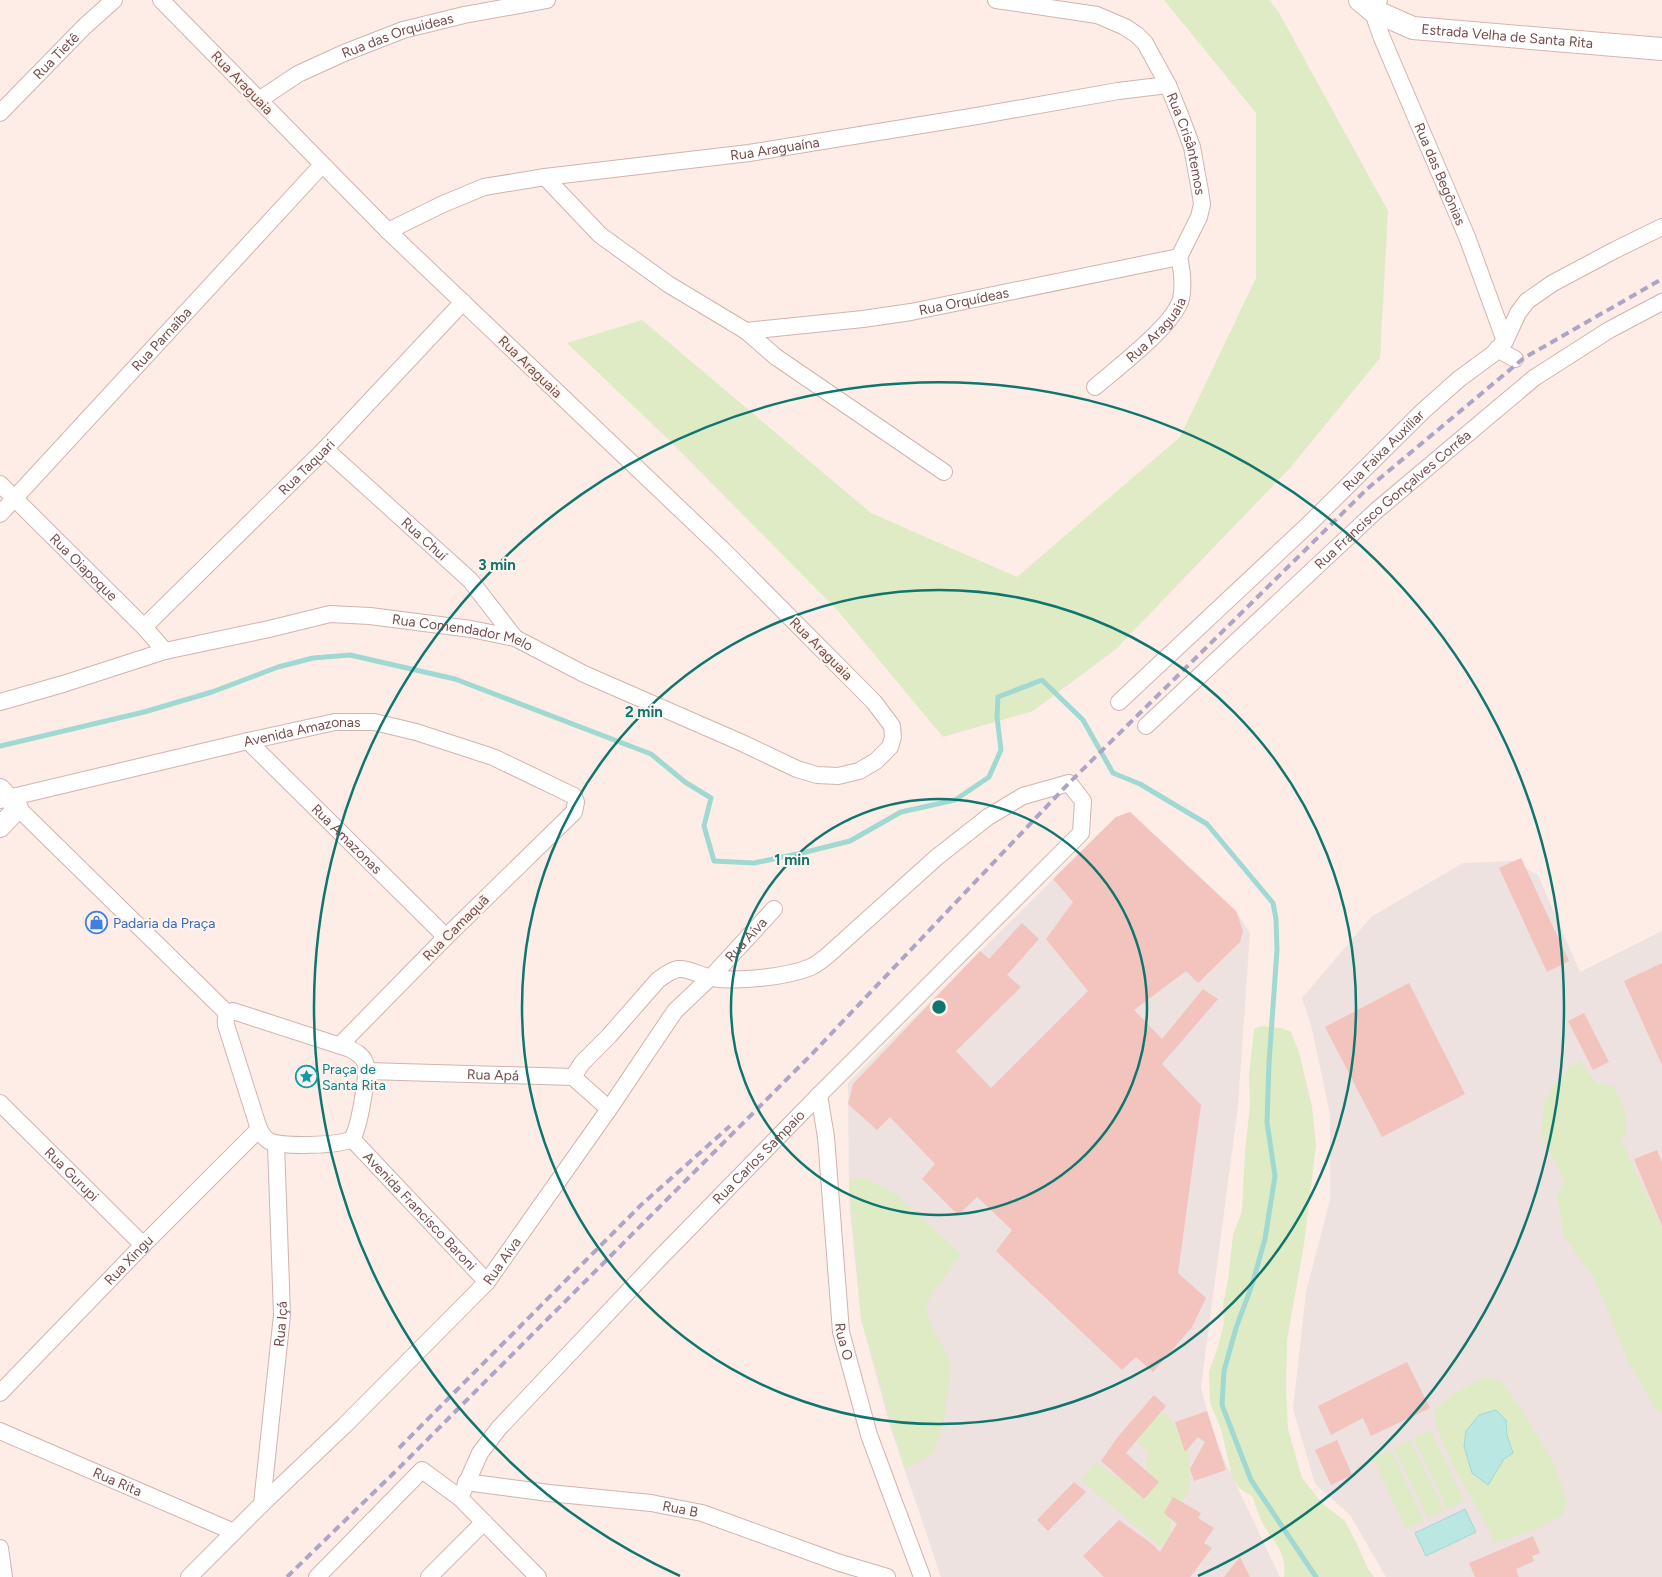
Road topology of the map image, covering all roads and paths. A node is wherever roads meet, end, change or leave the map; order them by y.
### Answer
1 (114, 0) edge
2 (161, 0) edge
3 (547, 0) edge
4 (996, 0) edge
5 (1370, 3) edge
6 (1662, 49) edge
7 (1168, 85) junction
8 (259, 100) junction
9 (0, 112) edge
10 (322, 165) junction
11 (545, 177) junction
12 (1662, 227) edge
13 (388, 231) junction
14 (1179, 257) junction
15 (462, 302) junction
16 (1662, 302) edge
17 (746, 331) junction
18 (1501, 345) junction
19 (1515, 359) dead end
20 (1095, 387) dead end
21 (325, 449) junction
22 (944, 472) dead end
23 (0, 484) edge
24 (15, 499) junction
25 (0, 514) edge
26 (144, 627) junction
27 (514, 638) junction
28 (165, 650) junction
29 (0, 702) edge
30 (1119, 702) dead end
31 (1146, 726) dead end
32 (893, 737) joint
33 (248, 741) junction
34 (6, 799) edge
35 (574, 812) joint
36 (0, 827) edge
37 (774, 909) dead end
38 (446, 937) junction
39 (709, 978) junction
40 (228, 1014) junction
41 (340, 1045) junction
42 (366, 1071) junction
43 (573, 1077) junction
44 (819, 1095) junction
45 (0, 1103) edge
46 (608, 1109) junction
47 (259, 1129) junction
48 (352, 1139) junction
49 (276, 1144) junction
50 (143, 1245) junction
51 (487, 1282) junction
52 (0, 1393) edge
53 (0, 1431) edge
54 (466, 1482) junction
55 (460, 1498) junction
56 (262, 1504) junction
57 (484, 1522) junction
58 (234, 1532) junction
59 (0, 1548) edge
60 (533, 1575) edge
61 (4, 1577) edge
62 (189, 1577) edge
63 (316, 1577) edge
64 (429, 1577) edge
65 (887, 1577) edge
66 (922, 1577) edge

1 - 9 street, Rua Tietê
2 - 8 street, Rua Araguaia
3 - 8 street, Rua das Orquideas
4 - 7 street
5 - 6 main road, Estrada Velha de Santa Rita
5 - 18 street, Rua das Begônias
7 - 11 street, Rua Araguaína
7 - 14 street, Rua Crisântemos
8 - 10 street, Rua Araguaia
10 - 13 street, Rua Araguaia
10 - 24 street, Rua Parnaíba
11 - 13 street, Rua Araguaína
11 - 17 street
12 - 18 street, Rua Faixa Auxiliar
13 - 15 street, Rua Araguaia
14 - 17 street, Rua Orquídeas
14 - 20 street, Rua Araguaia
15 - 21 street, Rua Taquari
15 - 32 street, Rua Araguaia
16 - 31 street, Rua Francisco Gonçalves Corrêa
17 - 22 street
18 - 19 street
18 - 30 street, Rua Faixa Auxiliar
21 - 26 street, Rua Taquari
21 - 27 street, Rua Chuí
23 - 24 street, Rua Oiapoque
24 - 25 street, Rua Parnaíba
24 - 26 street, Rua Oiapoque
26 - 28 street, Rua Oiapoque
27 - 28 street, Rua Comendador Melo
27 - 32 street, Rua Comendador Melo
28 - 29 street, Rua Comendador Melo
33 - 34 street, Avenida Amazonas
33 - 35 street, Avenida Amazonas
33 - 38 street, Rua Amazonas
34 - 36 street
34 - 40 street
35 - 38 street, Rua Camaquã
37 - 39 street, Rua Aíva
38 - 41 street, Rua Camaquã
39 - 43 street
39 - 44 street, Rua Carlos Sampaio
39 - 46 street, Rua Aíva
40 - 41 street
40 - 47 street
41 - 42 street
42 - 43 street, Rua Apá
42 - 48 street, Avenida Francisco Baroni
43 - 46 street
44 - 54 street, Rua Carlos Sampaio
44 - 66 street, Rua O
45 - 50 street, Rua Gurupi
46 - 51 street, Rua Aíva
47 - 49 street
47 - 50 street, Rua Xingu
48 - 49 street, Avenida Francisco Baroni
48 - 51 street, Avenida Francisco Baroni
49 - 56 street, Rua Içá
50 - 52 street, Rua Xingu
51 - 56 street, Rua Aíva
53 - 58 street, Rua Rita
54 - 55 street, Rua Carlos Sampaio
54 - 65 street, Rua B
55 - 57 street
55 - 63 street
56 - 58 street, Rua Aíva
57 - 60 street
57 - 64 street
58 - 62 street, Rua Aíva
59 - 61 street

